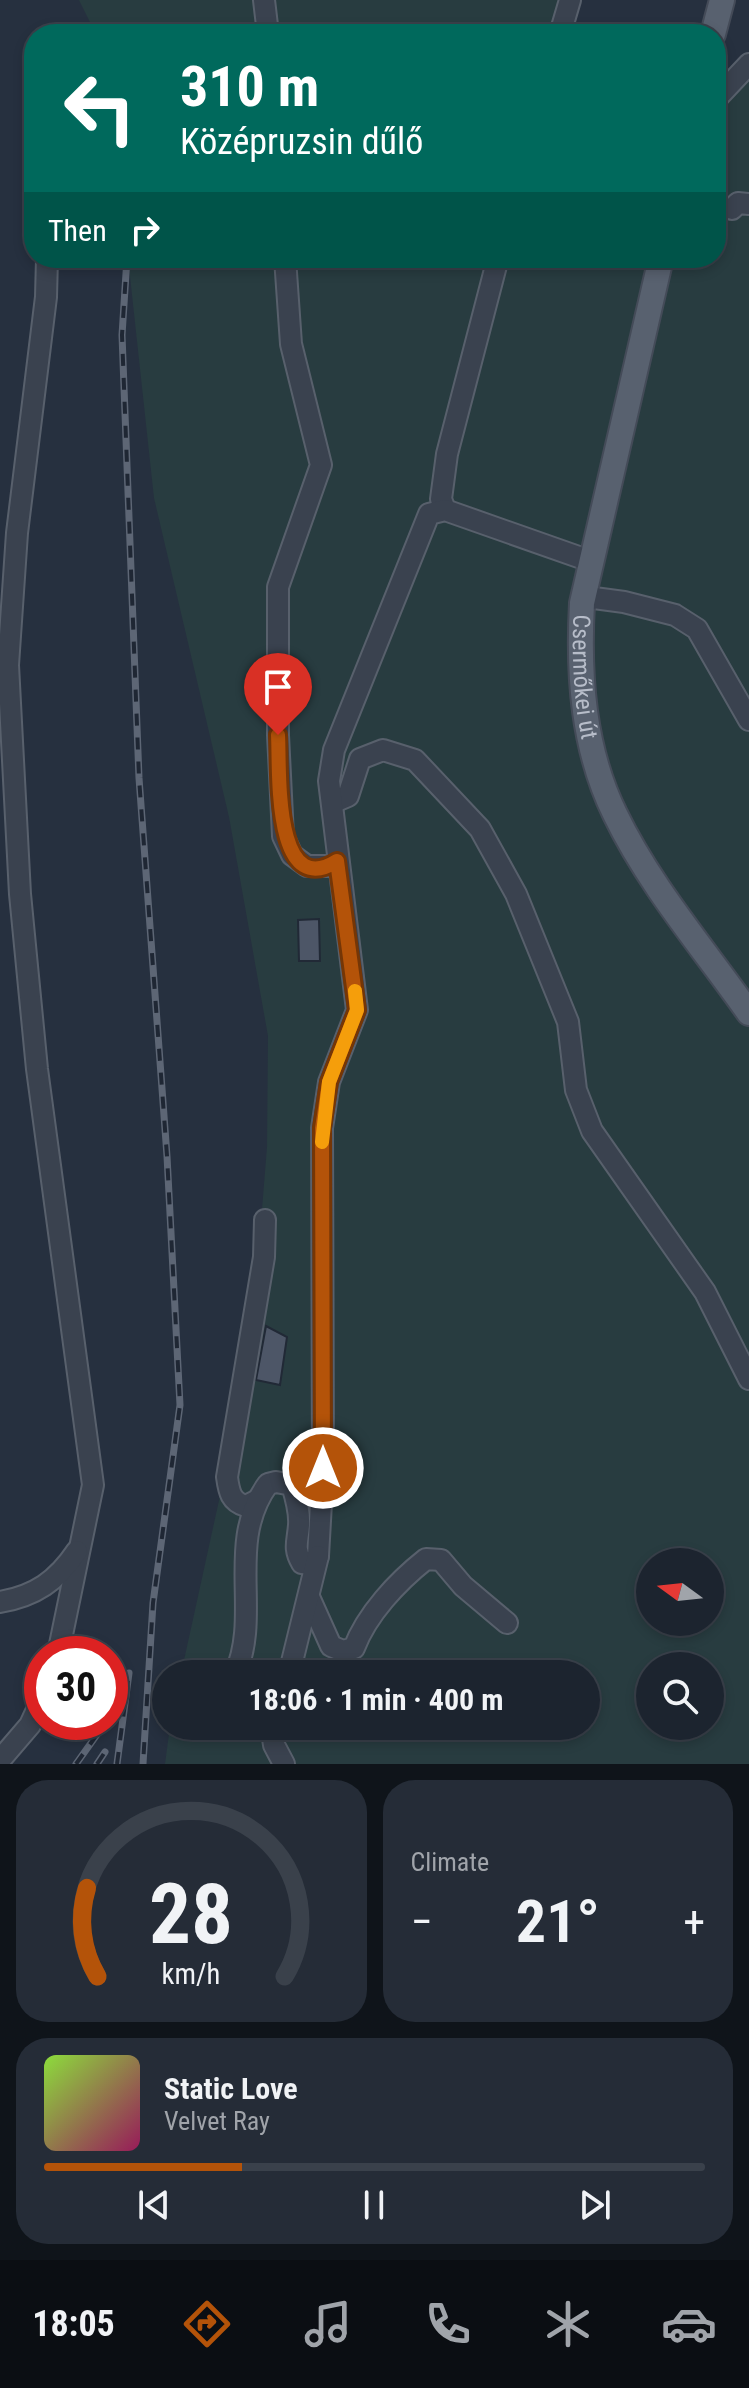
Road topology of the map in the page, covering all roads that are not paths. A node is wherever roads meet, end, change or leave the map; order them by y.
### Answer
1 (264, 0) edge
2 (570, 0) edge
3 (722, 0) edge
4 (267, 24) edge
5 (563, 24) edge
6 (716, 24) edge
7 (749, 64) edge
8 (726, 88) edge
9 (47, 268) edge
10 (286, 268) edge
11 (495, 268) edge
12 (659, 268) edge
13 (445, 510) junction
14 (590, 561) junction
15 (582, 603) junction
16 (749, 720) edge
17 (334, 802) junction
18 (337, 861) junction
19 (749, 1013) edge
20 (265, 1220) dead end
21 (749, 1379) edge
22 (256, 1501) junction
23 (83, 1542) junction
24 (318, 1556) junction
25 (309, 1597) junction
26 (0, 1602) edge
27 (507, 1623) dead end
28 (62, 1636) edge
29 (238, 1660) edge
30 (293, 1660) edge
31 (24, 1732) edge
32 (273, 1740) edge
33 (0, 1760) edge
34 (284, 1764) edge

1 - 4 street
2 - 5 street
3 - 6 main road
7 - 8 street
9 - 23 street
10 - 18 street
11 - 13 street
12 - 14 main road, Csermőkei út
13 - 14 street
13 - 17 street
14 - 15 main road, Csermőkei út
15 - 16 street
15 - 19 main road, Csermőkei út
17 - 18 street
17 - 21 street
18 - 24 street
20 - 22 street
22 - 24 street
22 - 29 street
23 - 26 street
23 - 28 street
24 - 25 street
25 - 27 street
25 - 30 street
31 - 33 street
32 - 34 street

